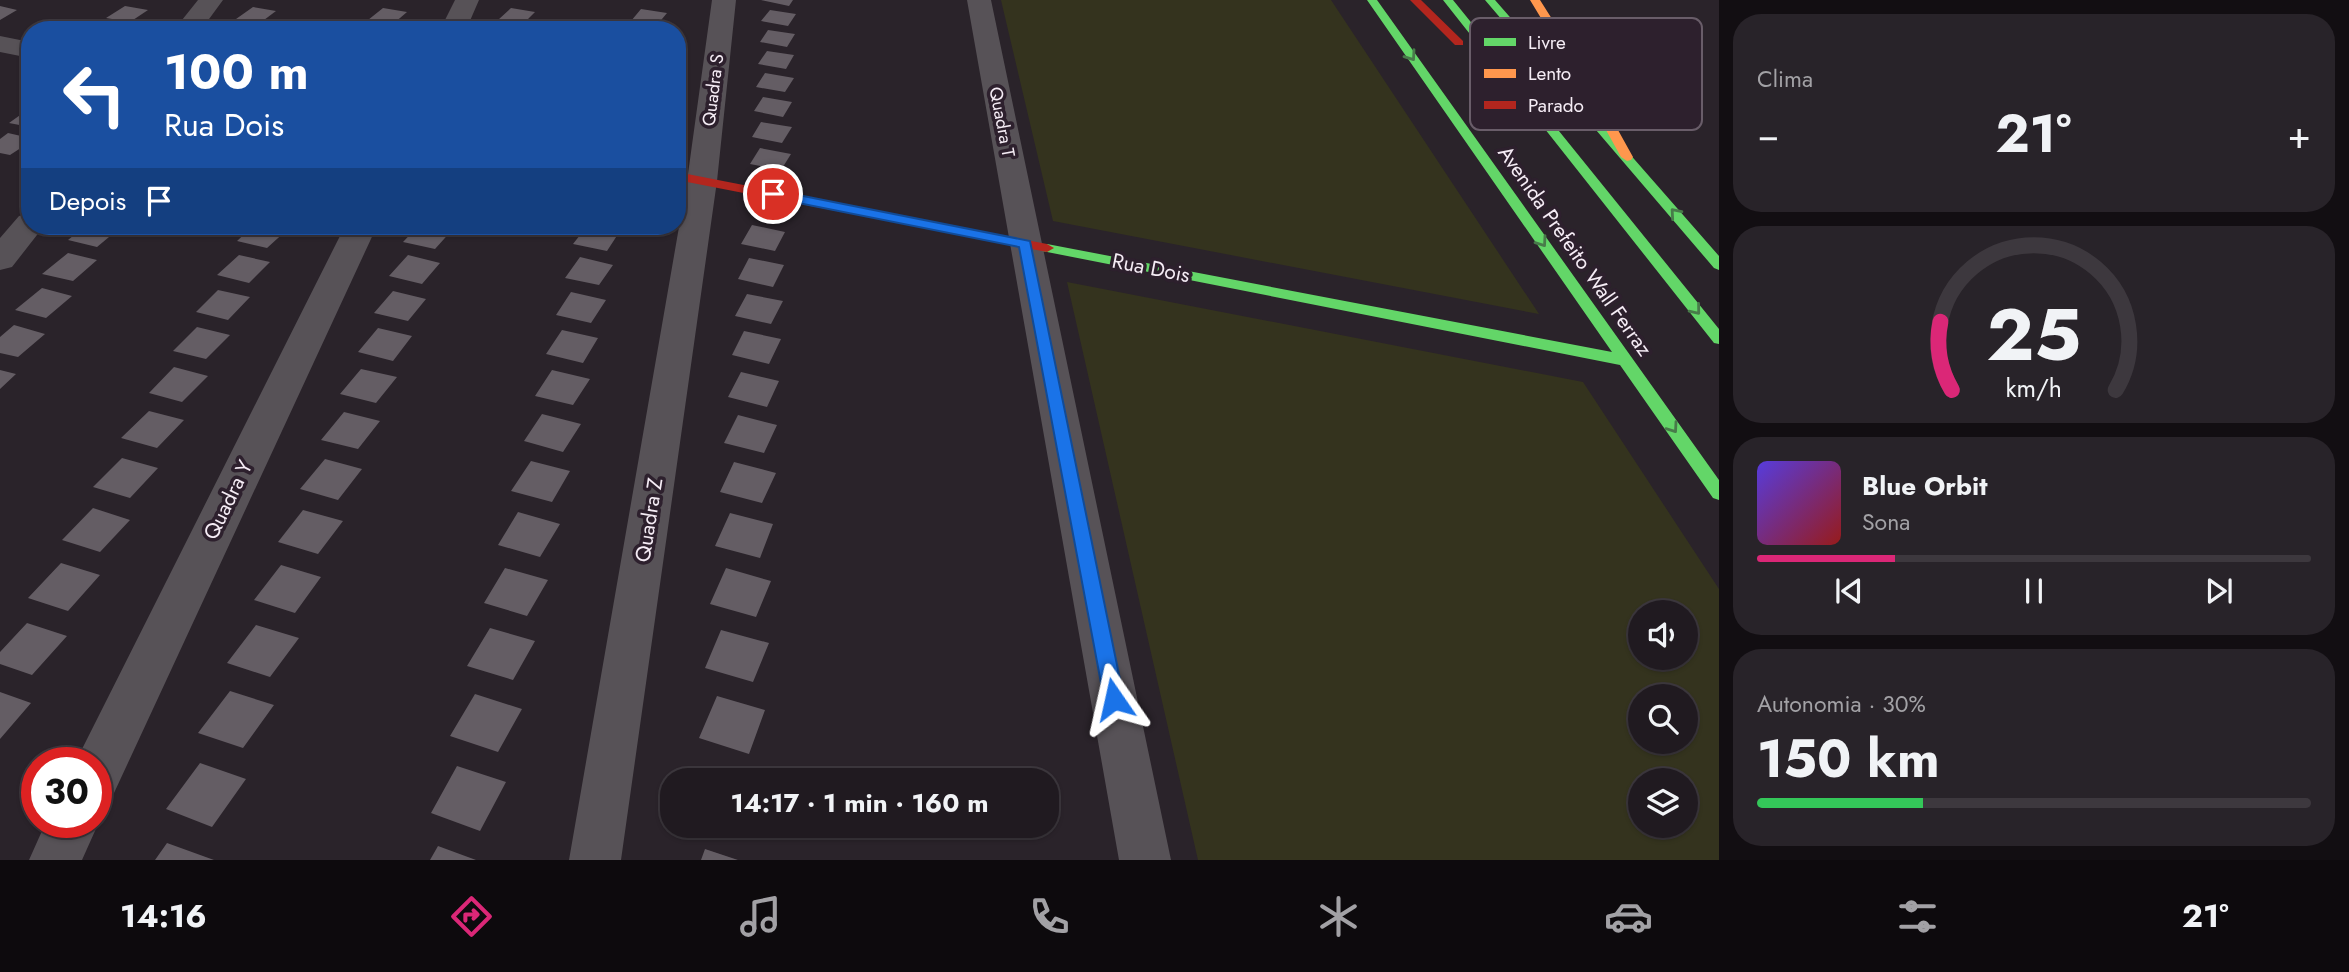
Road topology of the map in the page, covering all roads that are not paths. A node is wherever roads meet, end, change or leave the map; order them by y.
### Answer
1 (211, 0) edge
2 (467, 0) edge
3 (724, 0) edge
4 (979, 0) edge
5 (1372, 0) edge
6 (1415, 0) edge
7 (1448, 0) edge
8 (1490, 0) edge
9 (1535, 0) edge
10 (1506, 18) edge
11 (1546, 18) edge
12 (194, 21) edge
13 (457, 21) edge
14 (1470, 28) edge
15 (0, 44) edge
16 (21, 48) edge
17 (1470, 55) edge
18 (1545, 130) edge
19 (1551, 130) edge
20 (1602, 130) edge
21 (1612, 130) edge
22 (1576, 161) junction
23 (1630, 162) junction
24 (690, 178) edge
25 (686, 207) edge
26 (21, 234) edge
27 (356, 235) edge
28 (682, 235) edge
29 (1026, 244) junction
30 (0, 259) edge
31 (1719, 265) edge
32 (1719, 339) edge
33 (1625, 360) junction
34 (1719, 493) edge
35 (109, 747) edge
36 (66, 838) edge
37 (55, 860) edge
38 (595, 860) edge
39 (1145, 860) edge

1 - 12 street
2 - 13 street
3 - 24 street, Quadra S
4 - 29 street, Quadra T
5 -> 33 main road, Avenida Prefeito Wall Ferraz
6 - 17 main road
7 - 14 main road
8 - 10 main road
9 - 11 main road
15 - 16 street
18 - 22 main road
19 - 22 main road
20 - 23 main road
21 - 23 main road
22 -> 32 main road
31 -> 23 main road
24 - 25 street, Quadra Z
24 - 29 main road, Rua Dois
26 - 30 street
27 - 35 street, Quadra Y
28 - 38 street, Quadra Z
29 - 33 main road, Rua Dois
29 - 39 street, Quadra T
33 -> 34 main road, Avenida Prefeito Wall Ferraz
36 - 37 street

